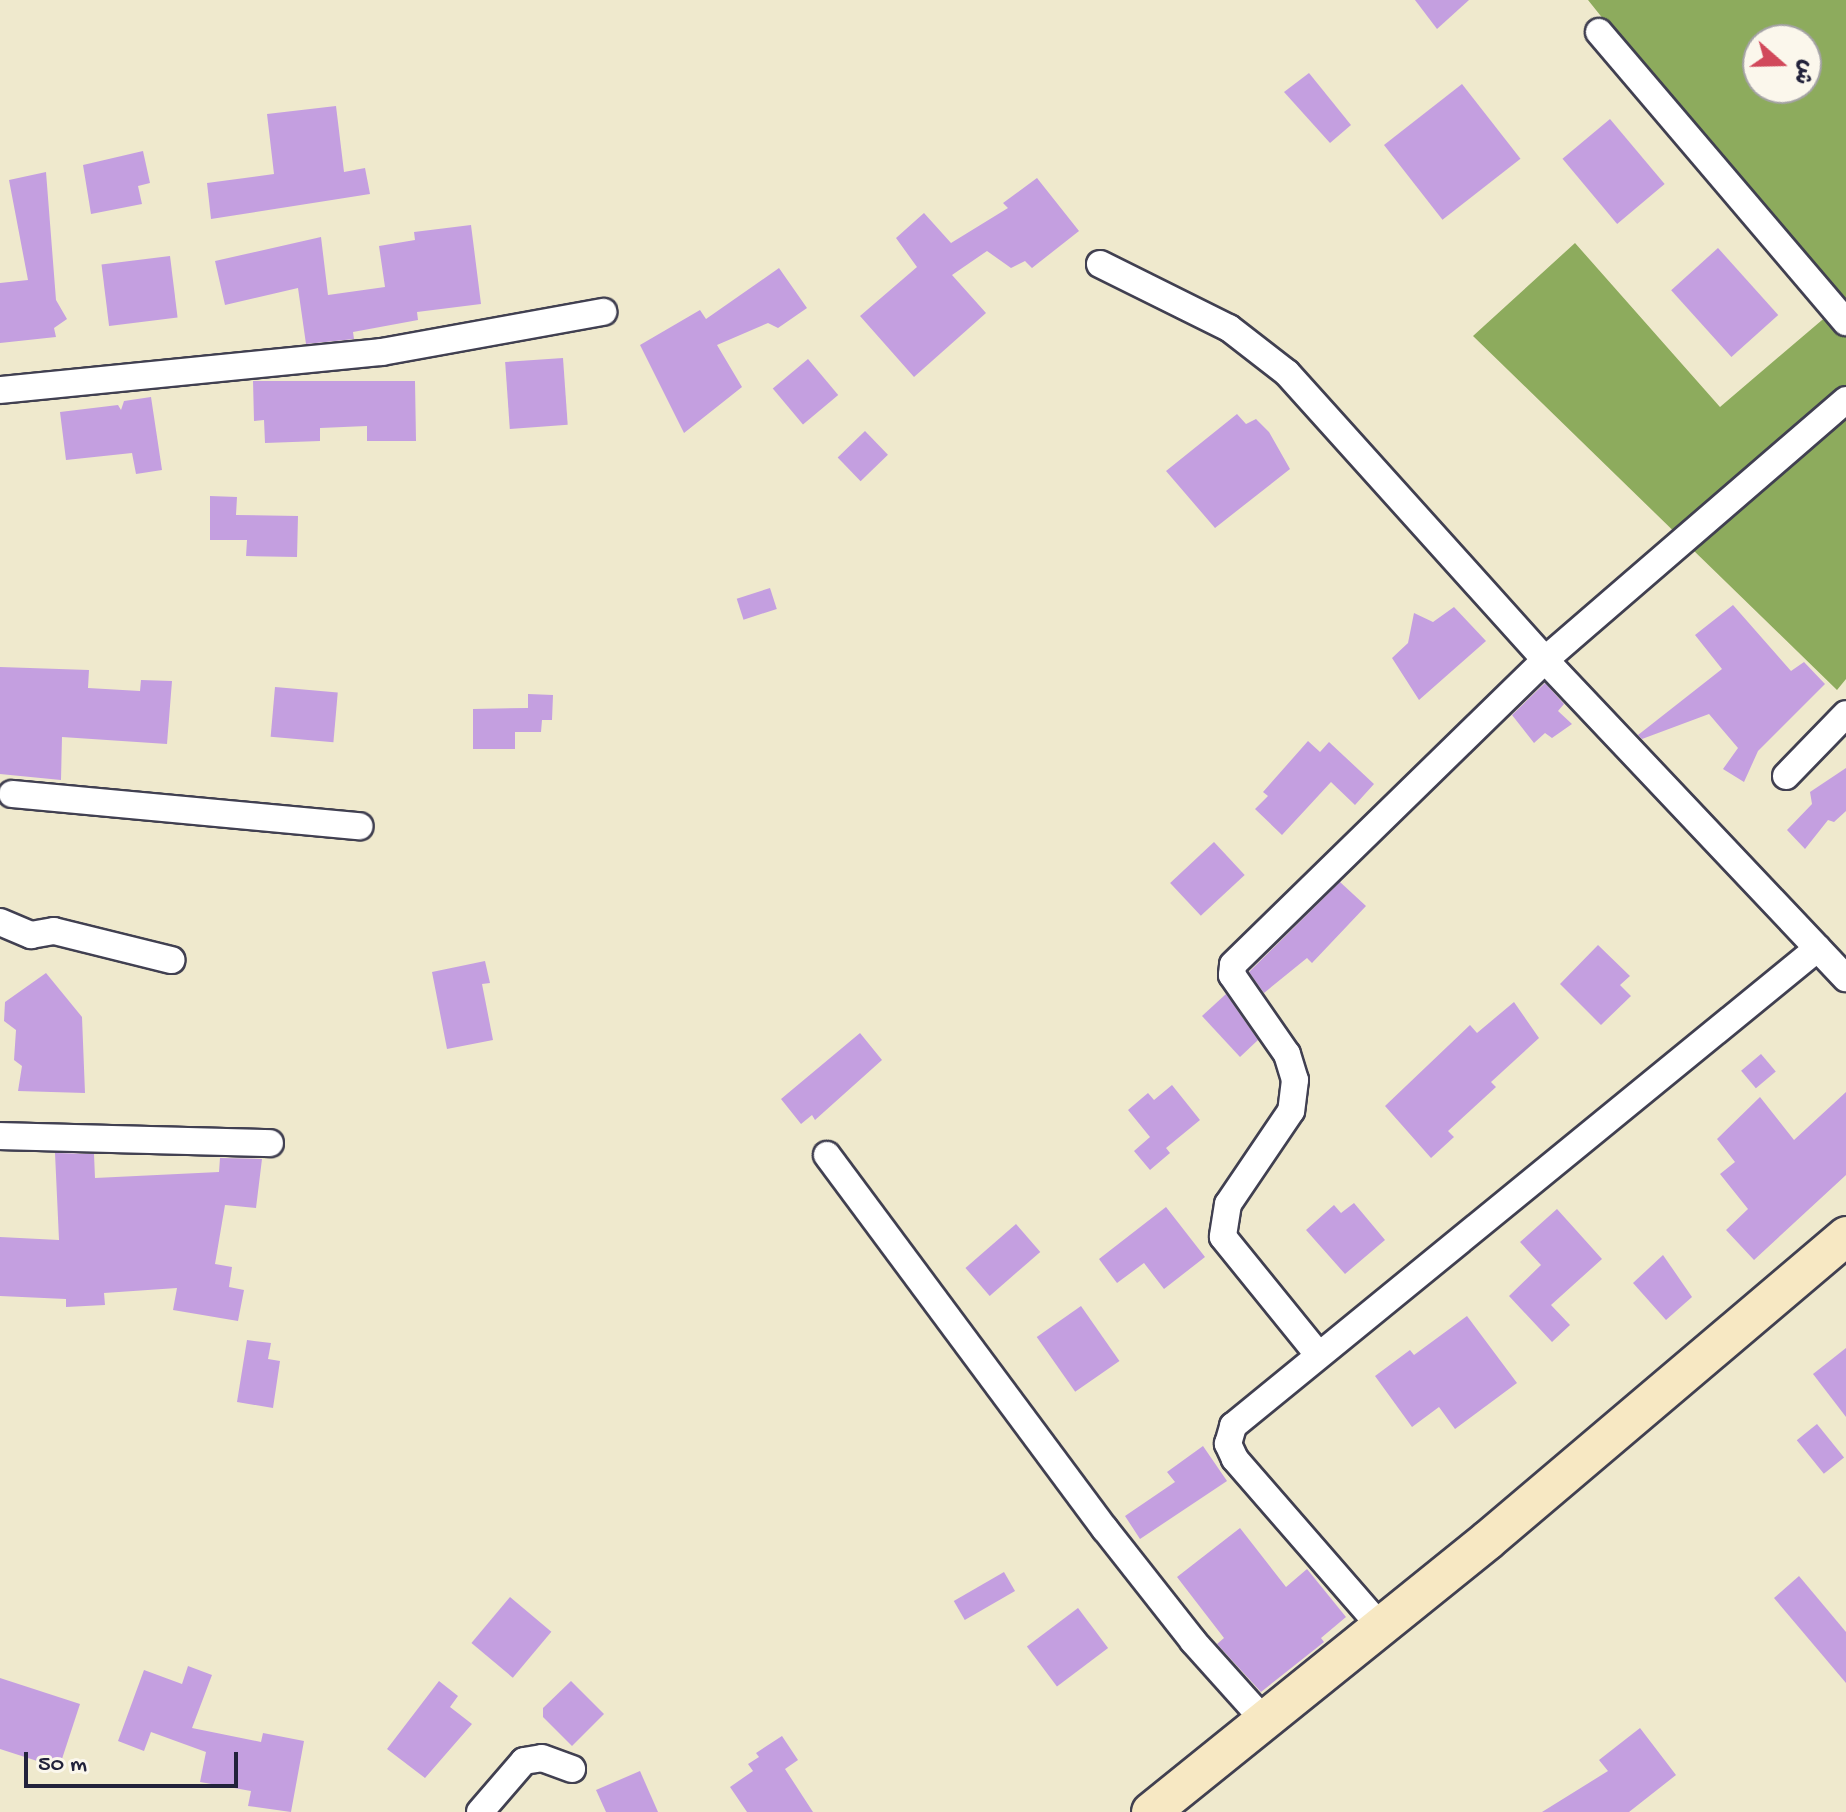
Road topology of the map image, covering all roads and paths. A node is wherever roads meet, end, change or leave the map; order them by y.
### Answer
1 (1599, 32) dead end
2 (1100, 264) dead end
3 (603, 312) dead end
4 (1846, 322) edge
5 (0, 390) edge
6 (1846, 400) edge
7 (1545, 660) junction
8 (1846, 714) edge
9 (1786, 776) dead end
10 (4, 798) edge
11 (360, 826) dead end
12 (0, 922) edge
13 (1818, 948) junction
14 (171, 960) dead end
15 (1846, 978) edge
16 (0, 1136) edge
17 (270, 1143) dead end
18 (827, 1155) dead end
19 (1846, 1236) edge
20 (1317, 1353) junction
21 (1381, 1627) junction
22 (1264, 1720) junction
23 (572, 1769) dead end
24 (480, 1812) edge
25 (1151, 1812) edge

1 - 4 street
2 - 7 street
3 - 5 street
6 - 7 street
7 - 13 street
7 - 20 street
8 - 9 street
10 - 11 street
12 - 14 street
13 - 15 street
13 - 20 street
16 - 17 street
18 - 22 street
19 - 21 street
20 - 21 street
21 - 22 street
22 - 25 street
23 - 24 street

